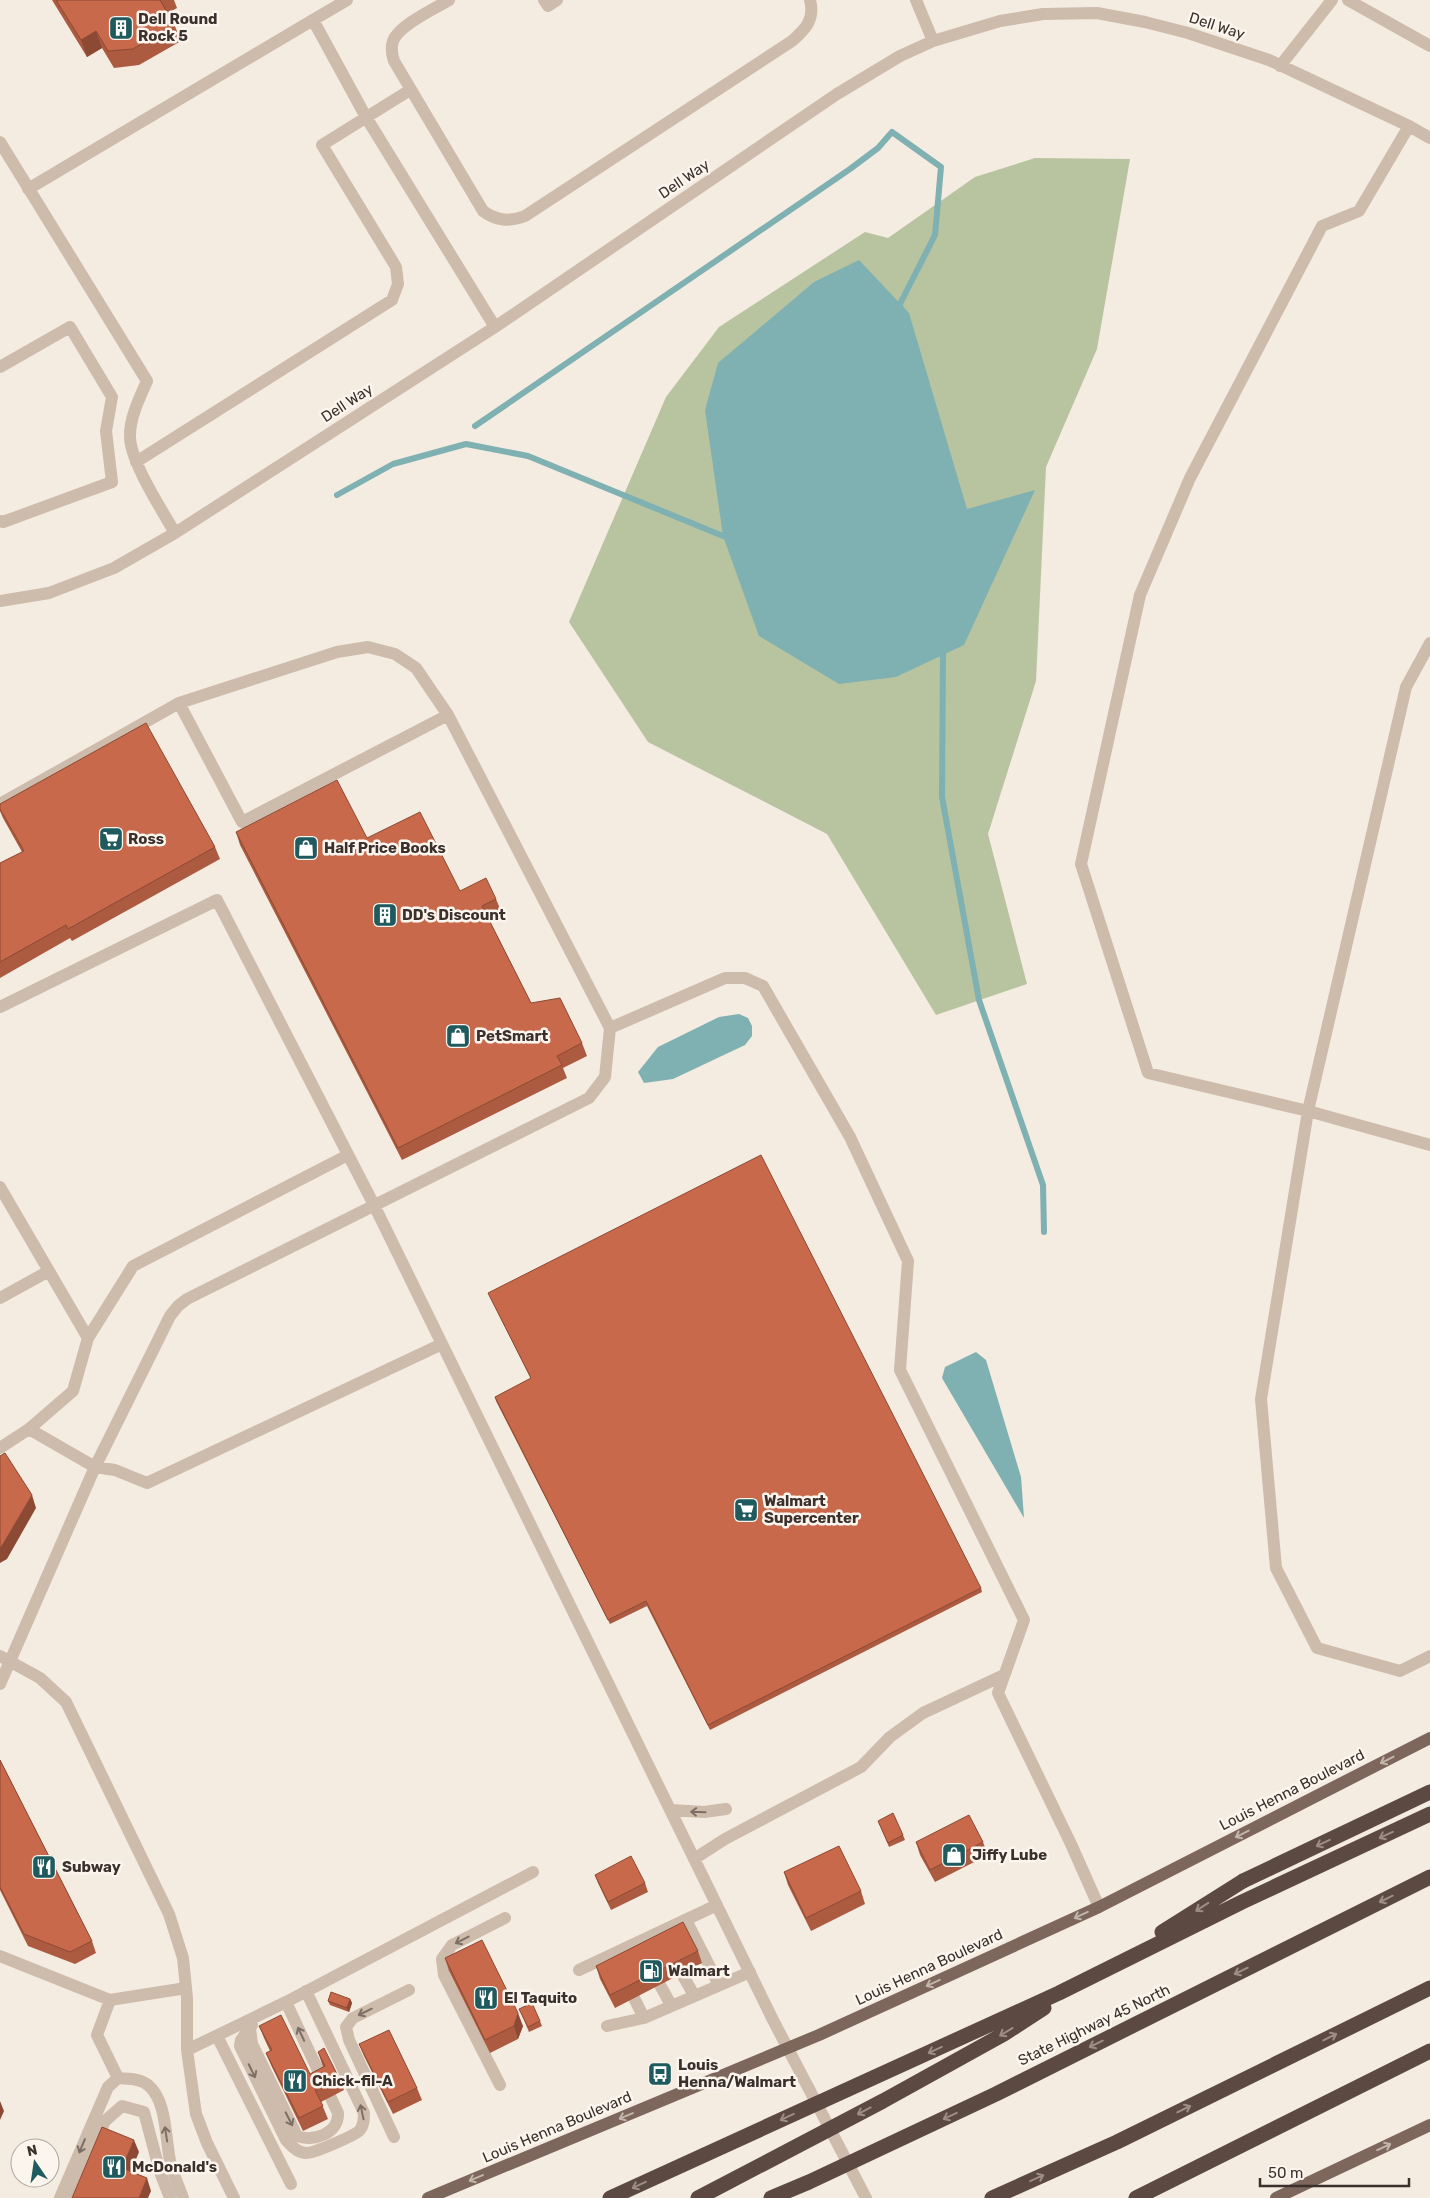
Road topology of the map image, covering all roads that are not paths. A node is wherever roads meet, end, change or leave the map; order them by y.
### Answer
1 (347, 0) edge
2 (449, 0) edge
3 (544, 0) edge
4 (557, 0) edge
5 (810, 0) edge
6 (916, 0) edge
7 (1332, 0) edge
8 (1348, 0) edge
9 (313, 20) junction
10 (933, 41) junction
11 (1430, 46) edge
12 (1280, 66) junction
13 (410, 90) junction
14 (366, 117) junction
15 (1409, 126) junction
16 (1430, 138) edge
17 (0, 142) edge
18 (28, 189) junction
19 (495, 327) junction
20 (0, 367) edge
21 (136, 462) junction
22 (0, 521) edge
23 (174, 533) junction
24 (0, 601) edge
25 (1430, 643) edge
26 (179, 703) junction
27 (448, 715) junction
28 (0, 804) edge
29 (0, 1007) edge
30 (610, 1028) junction
31 (1308, 1111) junction
32 (1430, 1144) edge
33 (348, 1155) junction
34 (0, 1187) edge
35 (374, 1205) junction
36 (49, 1271) junction
37 (0, 1298) edge
38 (88, 1338) junction
39 (442, 1344) junction
40 (29, 1429) junction
41 (0, 1448) edge
42 (95, 1467) junction
43 (1430, 1656) edge
44 (5, 1659) edge
45 (1004, 1675) junction
46 (0, 1684) edge
47 (1430, 1738) edge
48 (1430, 1792) edge
49 (726, 1809) dead end
50 (670, 1810) junction
51 (1430, 1814) edge
52 (694, 1859) junction
53 (533, 1872) dead end
54 (1430, 1877) edge
55 (717, 1905) junction
56 (1099, 1907) junction
57 (505, 1918) dead end
58 (686, 1920) junction
59 (661, 1931) junction
60 (638, 1942) junction
61 (668, 1945) edge
62 (612, 1954) junction
63 (0, 1956) edge
64 (645, 1956) edge
65 (620, 1969) edge
66 (579, 1970) dead end
67 (750, 1972) junction
68 (682, 1974) edge
69 (660, 1985) edge
70 (719, 1985) junction
71 (186, 1988) junction
72 (1430, 1988) edge
73 (409, 1990) dead end
74 (306, 1991) junction
75 (694, 1995) junction
76 (634, 1998) edge
77 (110, 2000) junction
78 (286, 2002) junction
79 (671, 2005) junction
80 (262, 2014) junction
81 (644, 2018) junction
82 (607, 2026) dead end
83 (250, 2028) junction
84 (217, 2036) junction
85 (789, 2048) junction
86 (187, 2050) junction
87 (1430, 2051) edge
88 (1430, 2061) edge
89 (118, 2078) junction
90 (500, 2085) dead end
91 (1430, 2125) edge
92 (394, 2136) dead end
93 (291, 2184) dead end
94 (60, 2198) edge
95 (72, 2198) edge
96 (170, 2198) edge
97 (183, 2198) edge
98 (234, 2198) edge
99 (428, 2198) edge
100 (610, 2198) edge
101 (698, 2198) edge
102 (771, 2198) edge
103 (866, 2198) edge
104 (992, 2198) edge
105 (1136, 2198) edge
106 (1140, 2198) edge
107 (1276, 2198) edge

1 - 9 street
2 - 13 street
3 - 4 street
5 - 13 street
6 - 10 street
7 - 12 street
8 - 11 street
9 - 14 street
9 - 18 street
10 - 12 street, Dell Way
10 - 19 street, Dell Way
12 - 15 street, Dell Way
13 - 14 street
14 - 19 street
14 - 21 street
15 - 16 street, Dell Way
15 - 31 street
17 - 18 street
18 - 21 street
19 - 23 street, Dell Way
20 - 22 street
21 - 23 street
23 - 24 street, Dell Way
25 - 31 street
26 - 27 street
26 - 27 street
26 - 28 street
27 - 30 street
29 - 33 street
30 - 35 street
30 - 45 street
31 - 32 street
31 - 43 street
33 - 35 street
33 - 38 street
34 - 36 street
35 - 39 street
35 - 42 street
36 - 37 street
36 - 38 street
38 - 40 street
39 - 42 street
39 - 50 street
40 - 41 street
40 - 42 street
42 - 44 street
44 - 46 street
44 - 71 street
45 - 52 street
45 - 56 street
47 -> 56 main road, Louis Henna Boulevard
48 -> 101 highway, bridge
49 -> 50 street
50 - 52 street
51 -> 100 highway, bridge
52 - 55 street
53 - 74 street
54 -> 102 highway, State Highway 45 North, bridge
55 - 58 street
55 - 67 street
56 -> 85 main road, Louis Henna Boulevard
57 -> 90 street
58 - 59 street
58 - 70 street
59 - 60 street
59 - 61 street
60 - 62 street
60 - 64 street
62 - 65 street
62 - 66 street
63 - 77 street
67 - 70 street
67 - 85 street
68 - 75 street
69 - 79 street
70 - 75 street
71 - 77 street
71 - 86 street
104 -> 72 highway
73 -> 92 street
74 - 78 street
83 -> 74 street
75 - 79 street
76 - 81 street
77 - 89 street
78 - 80 street
83 -> 78 street
79 - 81 street
80 - 83 street
80 - 84 street
81 - 82 street
84 - 86 street
84 - 93 street
85 -> 99 main road, Louis Henna Boulevard
85 - 103 street
86 - 98 street
87 - 105 highway
88 - 106 highway
89 -> 94 street
97 -> 89 street
107 -> 91 main road
95 - 96 street

